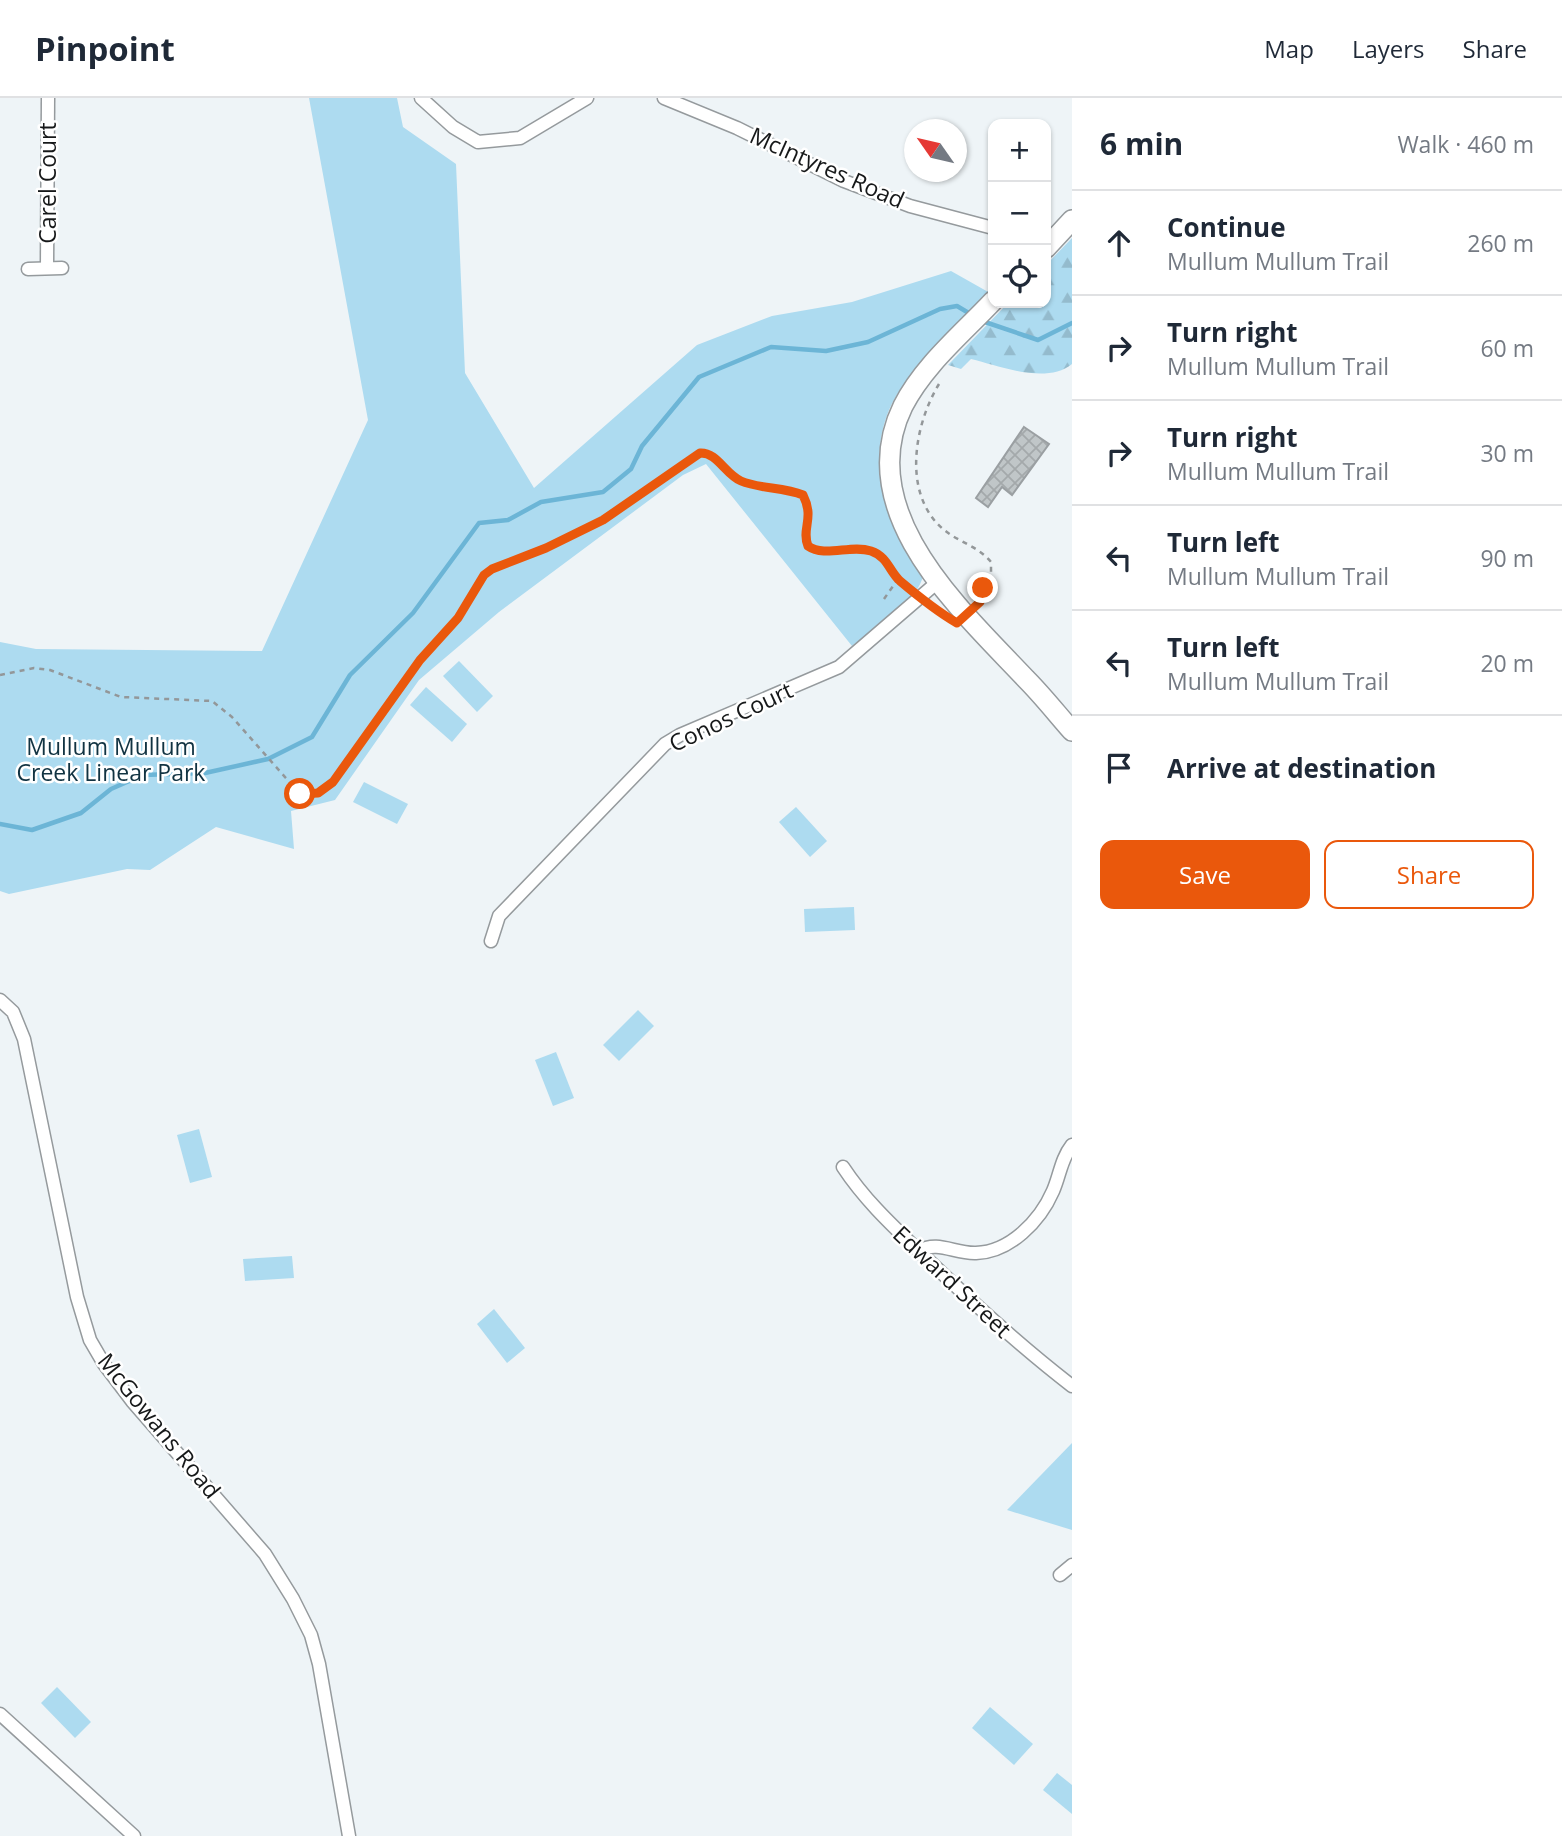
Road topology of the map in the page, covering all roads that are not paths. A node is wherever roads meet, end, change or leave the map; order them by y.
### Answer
1 (48, 98) edge
2 (587, 98) edge
3 (664, 98) edge
4 (423, 101) edge
5 (1072, 220) edge
6 (988, 227) edge
7 (1049, 245) edge
8 (47, 267) junction
9 (62, 268) dead end
10 (28, 269) dead end
11 (988, 307) edge
12 (940, 580) junction
13 (1072, 731) edge
14 (491, 941) dead end
15 (0, 1000) edge
16 (1072, 1145) edge
17 (843, 1167) dead end
18 (919, 1251) junction
19 (1072, 1386) edge
20 (1072, 1565) edge
21 (1060, 1575) dead end
22 (0, 1714) edge
23 (134, 1836) edge
24 (349, 1836) edge

1 - 8 street, Carel Court
2 - 4 street
3 - 6 street, McIntyres Road
5 - 7 street
8 - 9 street, Carel Court
8 - 10 street, Carel Court
11 - 12 street
12 - 13 street
12 - 14 street, Conos Court
15 - 24 street, McGowans Road
16 - 18 street
17 - 18 street, Edward Street
18 - 19 street, Edward Street
20 - 21 street
22 - 23 street

